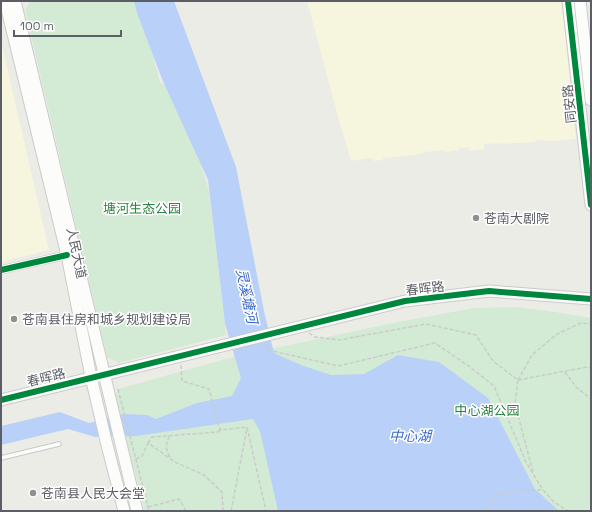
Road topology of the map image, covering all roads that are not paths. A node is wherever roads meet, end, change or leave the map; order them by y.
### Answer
1 (5, 1) edge
2 (15, 1) edge
3 (568, 1) edge
4 (580, 1) edge
5 (591, 100) edge
6 (588, 155) edge
7 (591, 204) edge
8 (67, 255) junction
9 (1, 270) edge
10 (591, 299) edge
11 (97, 376) junction
12 (1, 400) edge
13 (59, 444) dead end
14 (1, 458) edge
15 (124, 511) edge
16 (137, 511) edge

1 - 8 main road, 人民大道
2 - 11 main road, 人民大道
3 - 6 main road, 同安路
4 - 5 main road, 同安路
6 - 7 main road, 同安路
8 - 9 street
8 - 11 main road, 人民大道
10 - 11 main road, 春晖路
11 - 12 main road, 春晖路
11 - 15 main road, 人民大道
11 - 16 main road, 人民大道
13 - 14 lane

